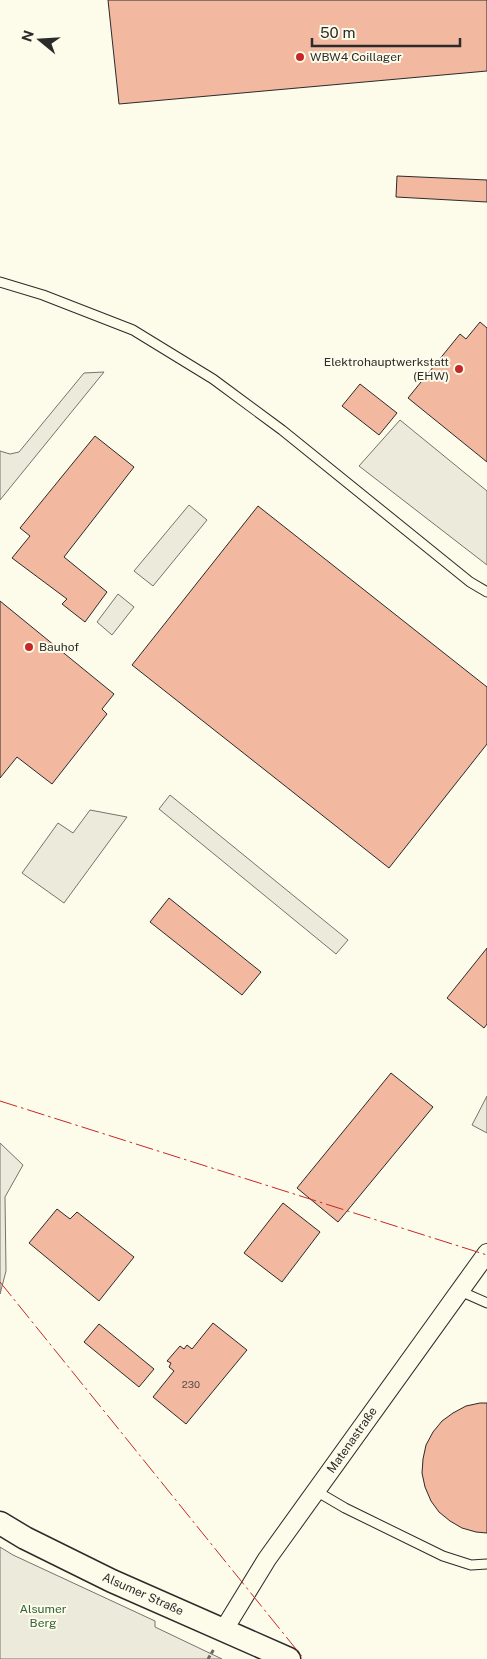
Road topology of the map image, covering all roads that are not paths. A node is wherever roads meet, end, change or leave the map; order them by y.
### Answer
1 (0, 282) edge
2 (487, 592) edge
3 (487, 1253) edge
4 (460, 1291) junction
5 (487, 1303) edge
6 (316, 1491) junction
7 (0, 1523) edge
8 (487, 1564) edge
9 (223, 1631) junction
10 (289, 1659) edge

1 - 2 lane
3 - 4 street, Matenastraße
4 - 5 lane
4 - 6 street, Matenastraße
6 - 8 lane
6 - 9 street, Matenastraße
7 - 9 street, Alsumer Straße
9 - 10 street, Alsumer Straße

